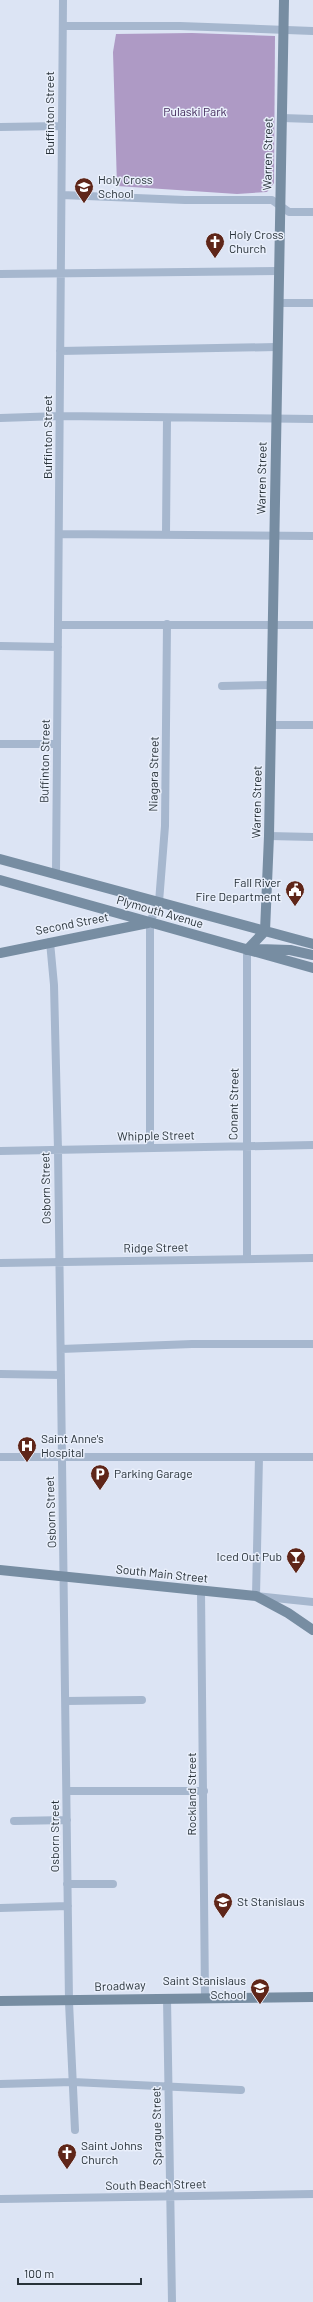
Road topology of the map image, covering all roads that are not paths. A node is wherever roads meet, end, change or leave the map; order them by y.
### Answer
1 (63, 0) edge
2 (284, 0) edge
3 (63, 26) junction
4 (283, 31) junction
5 (313, 31) edge
6 (282, 118) junction
7 (313, 119) edge
8 (62, 126) junction
9 (0, 127) edge
10 (62, 195) junction
11 (280, 205) junction
12 (313, 212) edge
13 (278, 271) junction
14 (61, 272) junction
15 (0, 274) edge
16 (279, 303) junction
17 (313, 303) edge
18 (276, 347) junction
19 (60, 351) junction
20 (60, 416) junction
21 (0, 418) edge
22 (167, 418) junction
23 (276, 418) junction
24 (313, 419) edge
25 (59, 534) junction
26 (166, 534) junction
27 (274, 534) junction
28 (313, 536) edge
29 (167, 624) junction
30 (273, 624) junction
31 (58, 625) junction
32 (313, 625) edge
33 (0, 646) edge
34 (58, 647) junction
35 (272, 685) junction
36 (222, 686) dead end
37 (271, 725) junction
38 (313, 725) edge
39 (0, 744) edge
40 (57, 744) junction
41 (269, 836) junction
42 (313, 838) edge
43 (0, 859) edge
44 (56, 874) junction
45 (0, 880) edge
46 (159, 902) junction
47 (150, 922) junction
48 (265, 931) junction
49 (50, 942) junction
50 (313, 944) edge
51 (247, 950) junction
52 (0, 953) edge
53 (313, 955) edge
54 (313, 968) edge
55 (313, 1145) edge
56 (246, 1146) junction
57 (150, 1148) junction
58 (58, 1150) junction
59 (0, 1151) edge
60 (247, 1258) junction
61 (313, 1258) edge
62 (59, 1262) junction
63 (0, 1263) edge
64 (313, 1344) edge
65 (61, 1348) junction
66 (0, 1374) edge
67 (61, 1375) junction
68 (0, 1457) edge
69 (258, 1457) junction
70 (313, 1457) edge
71 (61, 1458) junction
72 (0, 1570) edge
73 (65, 1577) junction
74 (201, 1591) junction
75 (256, 1596) junction
76 (313, 1602) edge
77 (313, 1630) edge
78 (142, 1700) dead end
79 (66, 1702) junction
80 (67, 1791) junction
81 (204, 1791) junction
82 (67, 1820) junction
83 (14, 1821) dead end
84 (68, 1884) junction
85 (113, 1884) dead end
86 (68, 1906) junction
87 (0, 1908) edge
88 (205, 1997) junction
89 (313, 1997) edge
90 (167, 1998) junction
91 (0, 2001) edge
92 (69, 2002) junction
93 (73, 2082) junction
94 (0, 2084) edge
95 (169, 2087) junction
96 (241, 2090) dead end
97 (75, 2130) dead end
98 (313, 2194) edge
99 (171, 2197) junction
100 (0, 2199) edge
101 (172, 2302) edge

1 - 3 street, Buffinton Street
2 - 4 main road, Warren Street
3 - 4 street
3 - 8 street, Buffinton Street
4 - 5 street
4 - 6 main road, Warren Street
6 - 7 street
6 - 11 main road, Warren Street
8 - 9 street
8 - 10 street, Buffinton Street
10 - 11 street
10 - 14 street, Buffinton Street
11 - 12 street
11 - 13 main road, Warren Street
13 - 14 street
13 - 16 main road, Warren Street
14 - 15 street
14 - 19 street, Buffinton Street
16 - 17 street
16 - 18 main road, Warren Street
18 - 19 street
18 - 23 main road, Warren Street
19 - 20 street, Buffinton Street
20 - 21 street
20 - 22 street
20 - 25 street, Buffinton Street
22 - 23 street
22 - 26 street
23 - 24 street
23 - 27 main road, Warren Street
25 - 26 street
25 - 31 street, Buffinton Street
26 - 27 street
27 - 28 street
27 - 30 main road, Warren Street
29 - 30 street
29 - 31 street
29 - 46 street, Niagara Street
30 - 32 street
30 - 35 main road, Warren Street
31 - 34 street, Buffinton Street
33 - 34 street
34 - 40 street, Buffinton Street
35 - 36 street
35 - 37 main road, Warren Street
37 - 38 street
37 - 41 main road, Warren Street
39 - 40 street
40 - 44 street, Buffinton Street
41 - 42 street
41 - 48 main road, Warren Street
43 - 44 main road, Plymouth Avenue
44 - 46 main road, Plymouth Avenue
45 - 47 main road, Plymouth Avenue
46 - 47 street, Niagara Street
46 - 48 main road, Plymouth Avenue
47 - 49 main road, Second Street
47 - 51 main road, Plymouth Avenue
47 - 57 street
48 - 50 main road, Plymouth Avenue
48 - 51 main road
49 - 52 main road, Second Street
49 - 58 street, Osborn Street
51 - 53 main road
51 - 54 main road, Plymouth Avenue
51 - 56 street, Conant Street
55 - 56 street, Whipple Street
56 - 57 street, Whipple Street
56 - 60 street, Conant Street
57 - 58 street, Whipple Street
58 - 59 street, Whipple Street
58 - 62 street, Osborn Street
60 - 61 street, Ridge Street
60 - 62 street, Ridge Street
62 - 63 street, Ridge Street
62 - 65 street, Osborn Street
64 - 65 street
65 - 67 street, Osborn Street
66 - 67 street
67 - 71 street, Osborn Street
68 - 71 street
69 - 70 street
69 - 71 street
69 - 75 street
71 - 73 street, Osborn Street
72 - 73 main road, South Main Street
73 - 74 main road, South Main Street
73 - 79 street, Osborn Street
74 - 75 main road, South Main Street
74 - 81 street, Rockland Street
75 - 76 street
75 - 77 main road, South Main Street
78 - 79 street
79 - 80 street, Osborn Street
80 - 81 street
80 - 82 street, Osborn Street
81 - 88 street, Rockland Street
82 - 83 street
82 - 84 street, Osborn Street
84 - 85 street
84 - 86 street, Osborn Street
86 - 87 street
86 - 92 street, Osborn Street
88 - 89 main road, Broadway
88 - 90 main road, Broadway
90 - 92 main road, Broadway
90 - 95 street, Sprague Street
91 - 92 main road, Broadway
92 - 93 street, Osborn Street
93 - 94 street
93 - 95 street
93 - 97 street, Osborn Street
95 - 96 street
95 - 99 street, Sprague Street
98 - 99 street, South Beach Street
99 - 100 street, South Beach Street
99 - 101 street, Sprague Street

